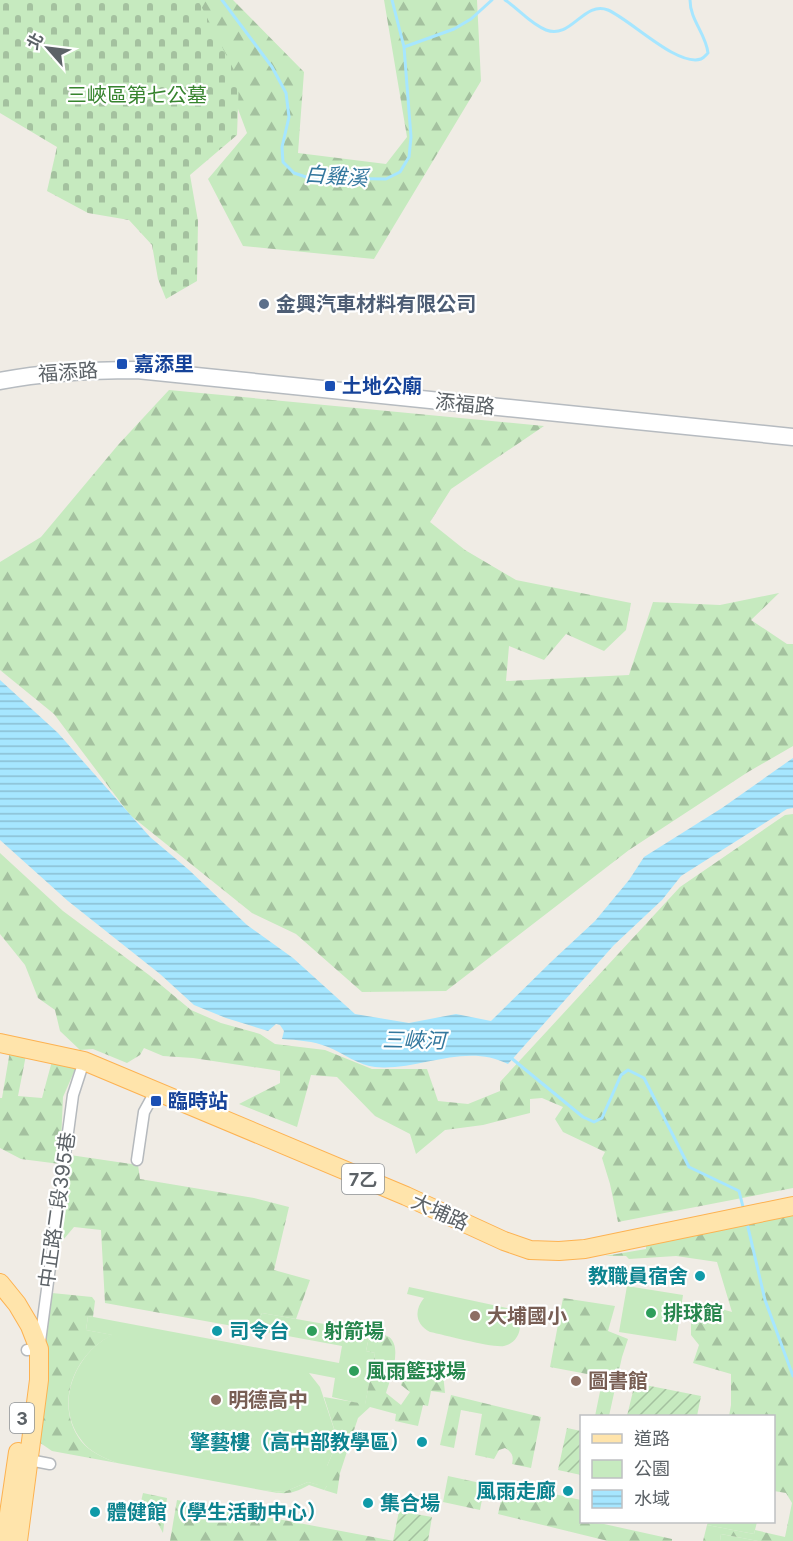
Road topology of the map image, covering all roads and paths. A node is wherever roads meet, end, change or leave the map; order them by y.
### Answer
1 (137, 369) joint
2 (0, 381) edge
3 (793, 437) edge
4 (0, 1043) edge
5 (84, 1062) junction
6 (155, 1092) junction
7 (137, 1160) dead end
8 (793, 1206) edge
9 (0, 1283) edge
10 (0, 1303) edge
11 (33, 1349) junction
12 (23, 1459) junction
13 (50, 1464) dead end
14 (5, 1541) edge
15 (18, 1541) edge

1 - 2 street, 福添路
1 - 3 street, 添福路
4 - 5 main road, 大埔路 / 7乙
5 - 6 main road, 大埔路 / 7乙
5 - 11 street, 中正路二段395巷
6 - 7 street
6 - 8 main road, 大埔路 / 7乙
9 - 11 main road, 3
10 - 11 main road, 3
11 - 12 main road, 3
12 - 13 street
12 - 14 main road, 3
12 - 15 main road, 3

